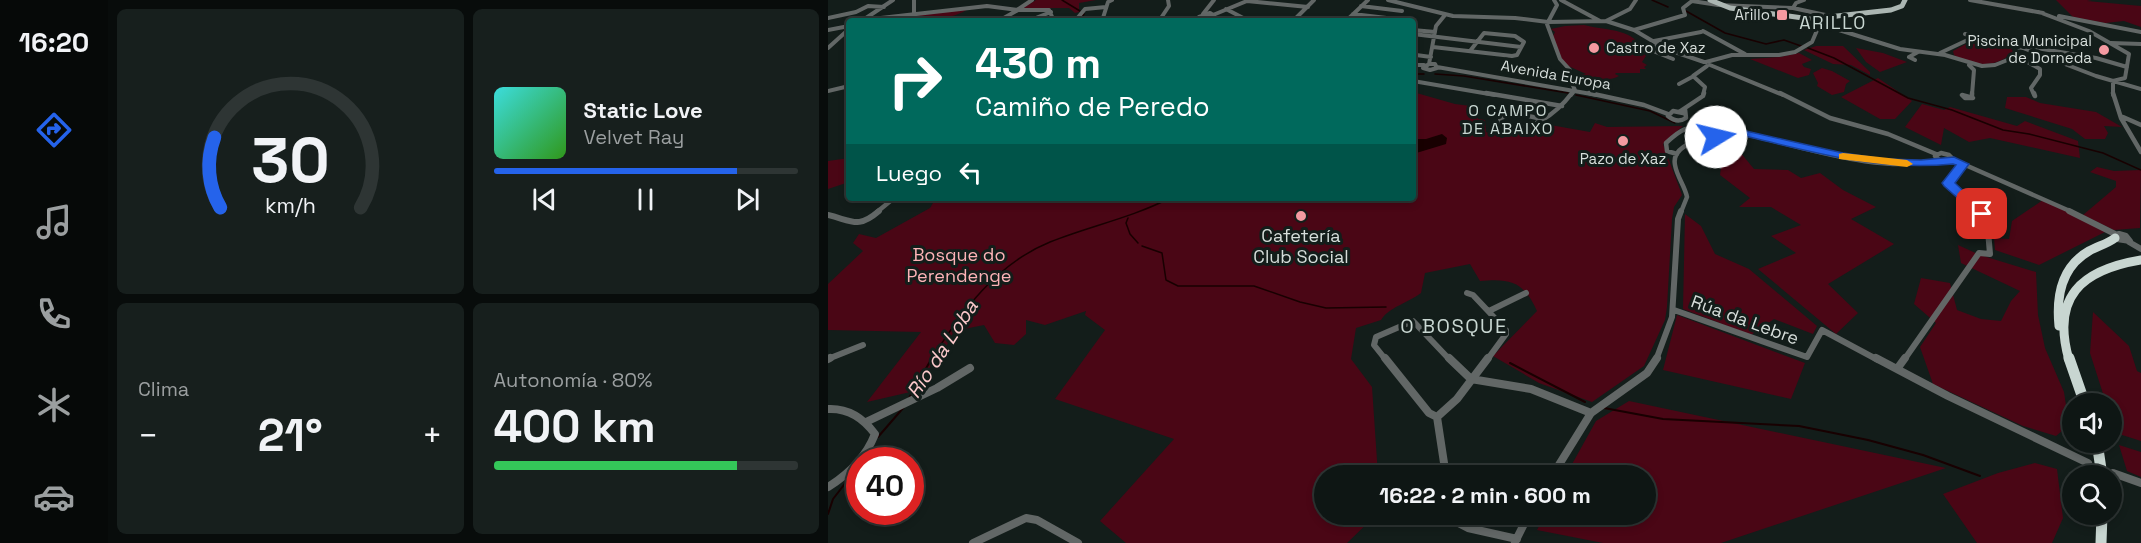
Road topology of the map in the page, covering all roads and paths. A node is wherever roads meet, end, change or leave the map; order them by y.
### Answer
1 (893, 0) edge
2 (914, 0) edge
3 (954, 0) edge
4 (967, 0) edge
5 (988, 0) edge
6 (1032, 0) edge
7 (1112, 0) edge
8 (1168, 0) edge
9 (1214, 0) edge
10 (1234, 0) edge
11 (1314, 0) edge
12 (1368, 0) edge
13 (1388, 0) edge
14 (1411, 0) edge
15 (1554, 0) edge
16 (1560, 0) edge
17 (1636, 0) edge
18 (1691, 0) edge
19 (1710, 0) edge
20 (1804, 0) edge
21 (1905, 0) edge
22 (1970, 0) edge
23 (1245, 1) edge
24 (1407, 5) junction
25 (1721, 5) junction
26 (982, 6) junction
27 (1361, 6) junction
28 (884, 7) junction
29 (972, 7) junction
30 (1106, 7) junction
31 (1308, 7) junction
32 (961, 8) junction
33 (1793, 8) junction
34 (1226, 9) junction
35 (1018, 10) junction
36 (1402, 11) junction
37 (1051, 12) junction
38 (2039, 12) junction
39 (914, 13) junction
40 (1353, 14) junction
41 (1445, 15) junction
42 (1207, 16) edge
43 (828, 18) edge
44 (865, 18) edge
45 (877, 18) edge
46 (1004, 18) edge
47 (1036, 18) edge
48 (1053, 18) edge
49 (1078, 18) edge
50 (1103, 18) edge
51 (1161, 18) edge
52 (1245, 18) edge
53 (1296, 18) edge
54 (1349, 18) edge
55 (1380, 18) edge
56 (1396, 18) edge
57 (1600, 21) junction
58 (1606, 21) junction
59 (1828, 21) junction
60 (1550, 22) junction
61 (846, 28) edge
62 (828, 30) edge
63 (1634, 30) junction
64 (846, 31) edge
65 (1416, 31) edge
66 (2141, 32) edge
67 (1416, 34) edge
68 (1434, 34) junction
69 (1965, 34) dead end
70 (2034, 35) dead end
71 (1976, 37) junction
72 (846, 38) edge
73 (837, 40) junction
74 (1654, 41) junction
75 (1476, 42) junction
76 (2107, 43) junction
77 (2003, 44) junction
78 (2141, 44) edge
79 (1660, 45) junction
80 (2029, 46) junction
81 (1433, 47) junction
82 (1521, 47) junction
83 (828, 48) edge
84 (2023, 48) junction
85 (2041, 48) junction
86 (1949, 50) junction
87 (1470, 51) junction
88 (1918, 52) junction
89 (2016, 52) junction
90 (1745, 54) junction
91 (1944, 54) junction
92 (1416, 55) dead end
93 (1673, 58) dead end
94 (2010, 59) junction
95 (1915, 60) dead end
96 (1961, 61) junction
97 (2027, 61) junction
98 (1425, 64) edge
99 (1706, 64) junction
100 (1982, 66) junction
101 (2127, 67) junction
102 (1434, 70) junction
103 (1974, 70) junction
104 (1692, 77) junction
105 (1416, 81) edge
106 (2113, 81) junction
107 (1427, 82) junction
108 (1679, 84) dead end
109 (846, 87) edge
110 (2141, 89) edge
111 (1575, 90) junction
112 (1972, 90) junction
113 (828, 91) edge
114 (2040, 96) dead end
115 (1562, 106) junction
116 (1670, 113) junction
117 (1685, 115) junction
118 (2123, 117) junction
119 (1542, 119) junction
120 (2141, 125) edge
121 (1708, 132) junction
122 (1725, 132) junction
123 (2141, 152) edge
124 (1677, 154) junction
125 (1936, 154) junction
126 (1939, 160) junction
127 (1954, 160) junction
128 (1964, 164) junction
129 (890, 201) edge
130 (828, 215) edge
131 (2115, 236) junction
132 (2141, 249) edge
133 (2141, 260) edge
134 (1467, 293) dead end
135 (1526, 293) dead end
136 (1674, 310) junction
137 (1489, 311) junction
138 (863, 345) dead end
139 (828, 359) edge
140 (2070, 360) junction
141 (970, 368) dead end
142 (1897, 369) junction
143 (1471, 379) junction
144 (2081, 393) edge
145 (828, 409) edge
146 (1591, 413) junction
147 (1437, 417) junction
148 (866, 422) junction
149 (2088, 463) dead end
150 (1444, 465) edge
151 (1559, 465) edge
152 (2122, 478) edge
153 (2141, 483) edge
154 (828, 487) edge
155 (1462, 525) edge
156 (1524, 525) edge
157 (2102, 525) edge
158 (1516, 541) edge
159 (973, 543) edge
160 (1078, 543) edge
161 (2102, 543) edge

1 - 28 street
2 - 39 street
3 - 32 street
4 - 29 street
5 - 26 street
6 - 35 street
7 - 30 street
8 - 51 street
9 - 42 street
10 - 23 street
11 - 31 street
12 - 27 street
13 - 24 street
14 - 24 street
15 - 60 street
16 - 57 street
17 - 58 street
18 - 25 street
18 - 63 street
19 - 25 main road
20 - 33 street
21 - 59 main road
22 - 38 street
23 - 31 street
23 - 34 street
24 - 36 street
24 - 41 street
25 - 33 street
25 - 59 main road
26 - 29 street
26 - 35 street
27 - 36 street
27 - 40 street
28 - 43 street
28 - 44 street
29 - 32 street
30 - 49 street
30 - 50 street
31 - 53 street
32 - 39 street
33 - 59 street
34 - 42 street
34 - 52 street
35 - 37 street
35 - 46 street
36 - 56 street
37 - 47 street
37 - 48 street
38 - 66 street
38 - 76 street
39 - 45 street
40 - 54 street
40 - 55 street
41 - 60 street
41 - 68 street
57 - 58 street
57 - 60 street
58 - 63 street
59 - 88 street
59 - 90 street
60 - 111 street
61 - 62 street
63 - 74 street
64 - 73 street
65 - 68 street
67 - 68 street
68 - 75 street
68 - 81 street
69 - 71 street
70 - 85 street
71 - 77 street
71 - 86 street
72 - 73 street
73 - 83 street
74 - 79 street
74 - 90 street
75 - 82 street
75 - 82 street
75 - 87 street
76 - 78 street
76 - 101 street
77 - 80 street
77 - 84 street
77 - 89 street
79 - 93 street
79 - 99 street
80 - 84 street
80 - 85 street
81 - 87 street
81 - 98 street
82 - 87 street
84 - 89 street
84 - 106 street
85 - 101 street
86 - 91 street
86 - 96 street
88 - 91 street
88 - 95 street
89 - 94 street
89 - 97 street
90 - 99 street
91 - 96 street
92 - 98 street
94 - 97 street
94 - 100 street
96 - 100 street
96 - 103 street
97 - 114 street
98 - 102 street
98 - 102 street
99 - 104 street
99 - 125 street
100 - 103 street
101 - 106 street
102 - 107 street
102 - 111 street, Avenida Europa
103 - 112 street
104 - 108 street
104 - 117 street
105 - 107 street
106 - 110 street
106 - 118 street
107 - 115 street
109 - 113 street
111 - 115 street
111 - 116 street, Avenida Europa
112 - 112 street
115 - 119 street
116 - 117 street
116 - 117 street, Avenida Europa
117 - 121 street, Avenida Europa
118 - 120 street
118 - 123 street
119 - 119 street
121 - 122 street
121 - 122 street
121 - 124 street
121 - 124 street
122 - 126 street
124 - 136 street
125 - 126 street
125 - 127 street
126 - 127 street
127 - 128 street
128 - 131 street
128 - 142 street
129 - 130 street
131 - 132 street
131 - 140 highway
133 - 140 highway
134 - 137 street
135 - 137 street
136 - 142 street, Rúa da Lebre
136 - 146 street
137 - 143 street
138 - 139 street
140 - 144 highway
141 - 148 street
142 - 149 street
143 - 146 street
143 - 147 street
143 - 147 street
145 - 148 street
146 - 151 street
147 - 150 street
148 - 154 street
152 - 153 street
155 - 158 street
156 - 158 street
157 - 161 highway
159 - 160 street

